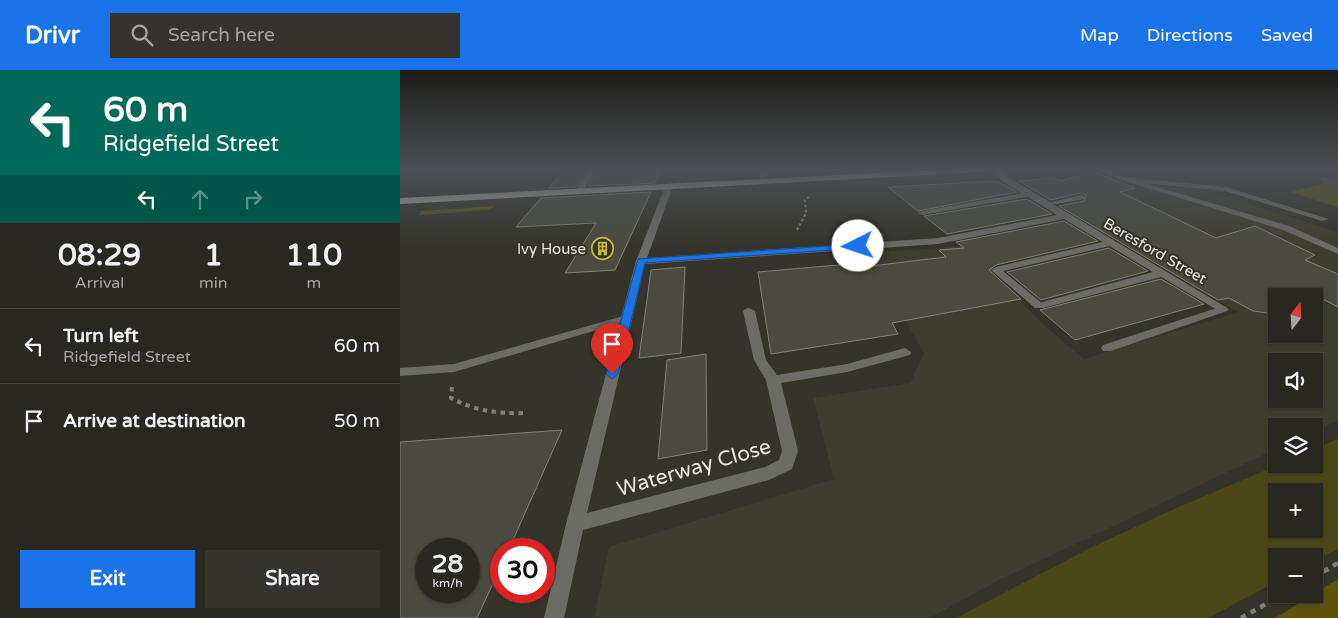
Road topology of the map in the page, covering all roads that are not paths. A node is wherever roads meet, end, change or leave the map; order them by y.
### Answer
1 (488, 196) edge
2 (665, 196) edge
3 (1021, 196) edge
4 (1033, 196) edge
5 (1179, 196) edge
6 (1248, 196) edge
7 (1081, 197) dead end
8 (400, 201) edge
9 (1047, 204) junction
10 (922, 213) dead end
11 (1065, 216) junction
12 (1325, 219) dead end
13 (1111, 243) junction
14 (1338, 251) edge
15 (641, 261) junction
16 (1163, 273) junction
17 (1039, 306) joint
18 (1224, 308) joint
19 (749, 310) dead end
20 (627, 318) junction
21 (1107, 348) dead end
22 (905, 352) dead end
23 (400, 372) edge
24 (773, 380) junction
25 (575, 524) junction
26 (554, 618) edge

1 - 8 highway
2 - 15 street
3 - 10 lane
4 - 9 street, Beresford Street
5 - 14 lane
6 - 12 street
7 - 9 lane
9 - 11 street, Beresford Street
11 - 13 street, Beresford Street
11 - 15 street
13 - 16 street, Beresford Street
13 - 17 lane
15 - 20 street
16 - 17 street
16 - 18 street, Beresford Street
18 - 21 lane
19 - 24 street, Waterway Close
20 - 23 lane
20 - 25 street
22 - 24 street
24 - 25 street, Waterway Close
25 - 26 street

